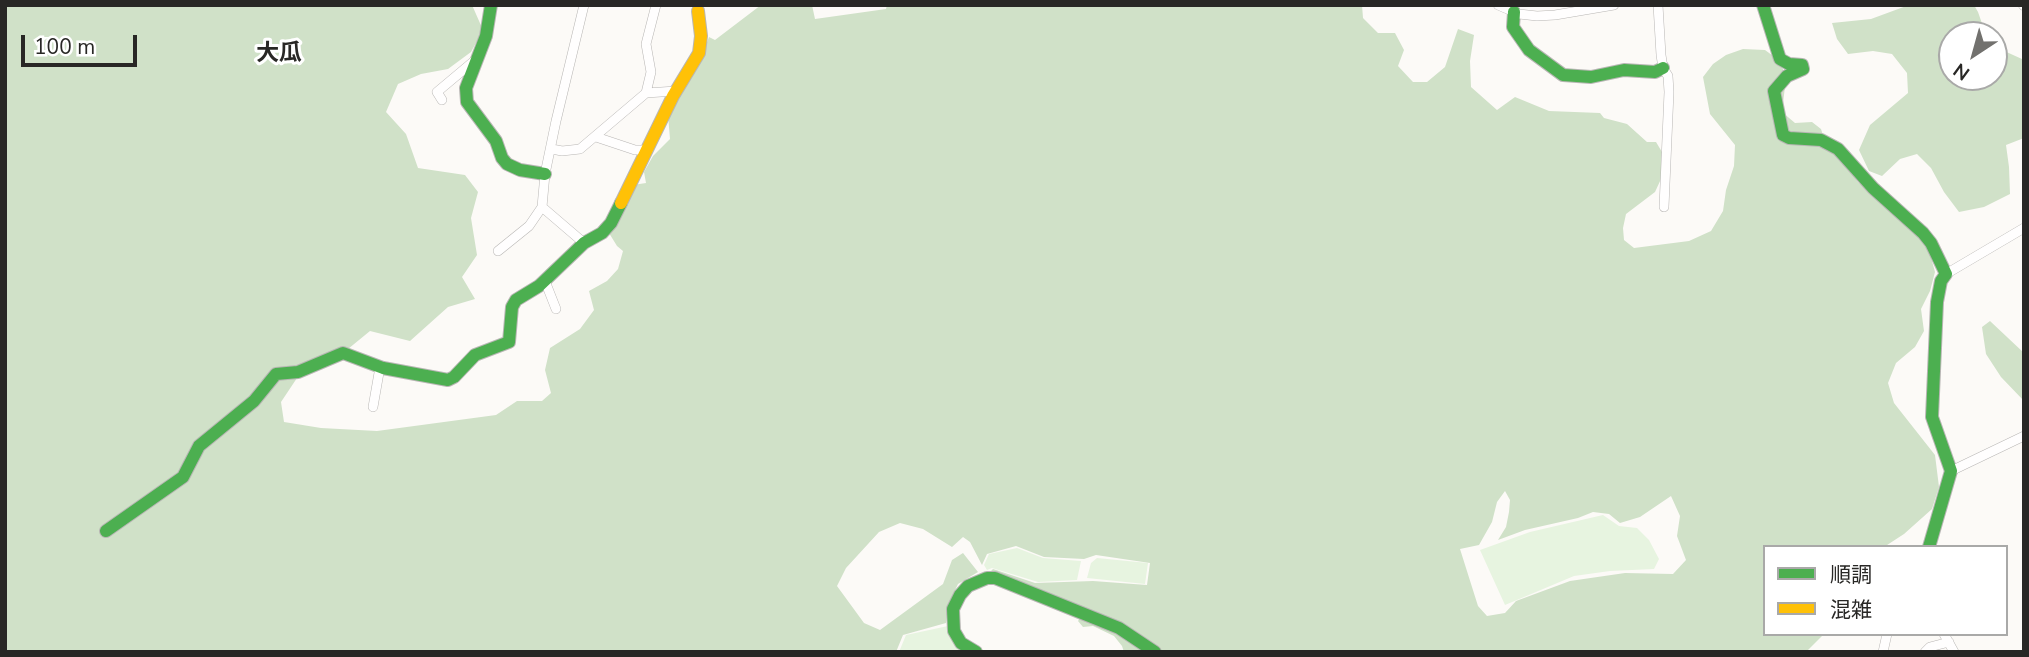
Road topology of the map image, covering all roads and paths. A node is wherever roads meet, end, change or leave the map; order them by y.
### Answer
1 (491, 5) edge
2 (584, 5) edge
3 (656, 5) edge
4 (1498, 5) edge
5 (1614, 5) edge
6 (1658, 5) edge
7 (1763, 5) edge
8 (698, 11) dead end
9 (1514, 12) junction
10 (478, 58) junction
11 (1663, 68) junction
12 (676, 90) junction
13 (646, 93) junction
14 (442, 100) dead end
15 (596, 137) junction
16 (552, 149) junction
17 (648, 150) junction
18 (545, 174) junction
19 (542, 207) junction
20 (1664, 207) dead end
21 (2024, 228) edge
22 (584, 243) junction
23 (498, 251) dead end
24 (1946, 274) junction
25 (545, 281) junction
26 (556, 309) dead end
27 (380, 367) junction
28 (373, 407) dead end
29 (2024, 436) edge
30 (1951, 471) junction
31 (106, 531) dead end
32 (1930, 545) edge
33 (1946, 638) edge
34 (976, 652) edge
35 (1155, 652) edge
36 (1925, 652) edge
37 (1954, 652) edge

1 - 10 street
2 - 16 street
3 - 13 street
4 - 9 street
5 - 9 street
6 - 11 street
7 - 24 street
8 - 12 street
9 - 11 street
10 - 14 street
10 - 18 street
11 - 20 street
12 - 13 street
12 - 17 street
13 - 15 street
15 - 16 street
15 - 17 street
16 - 18 street
17 - 22 street
18 - 19 street
19 - 22 street
19 - 23 street
21 - 24 street
22 - 25 street
24 - 30 street
25 - 26 street
25 - 27 street
27 - 28 street
27 - 31 street
29 - 30 street
30 - 32 street
33 - 36 street
33 - 37 street
34 - 35 street

